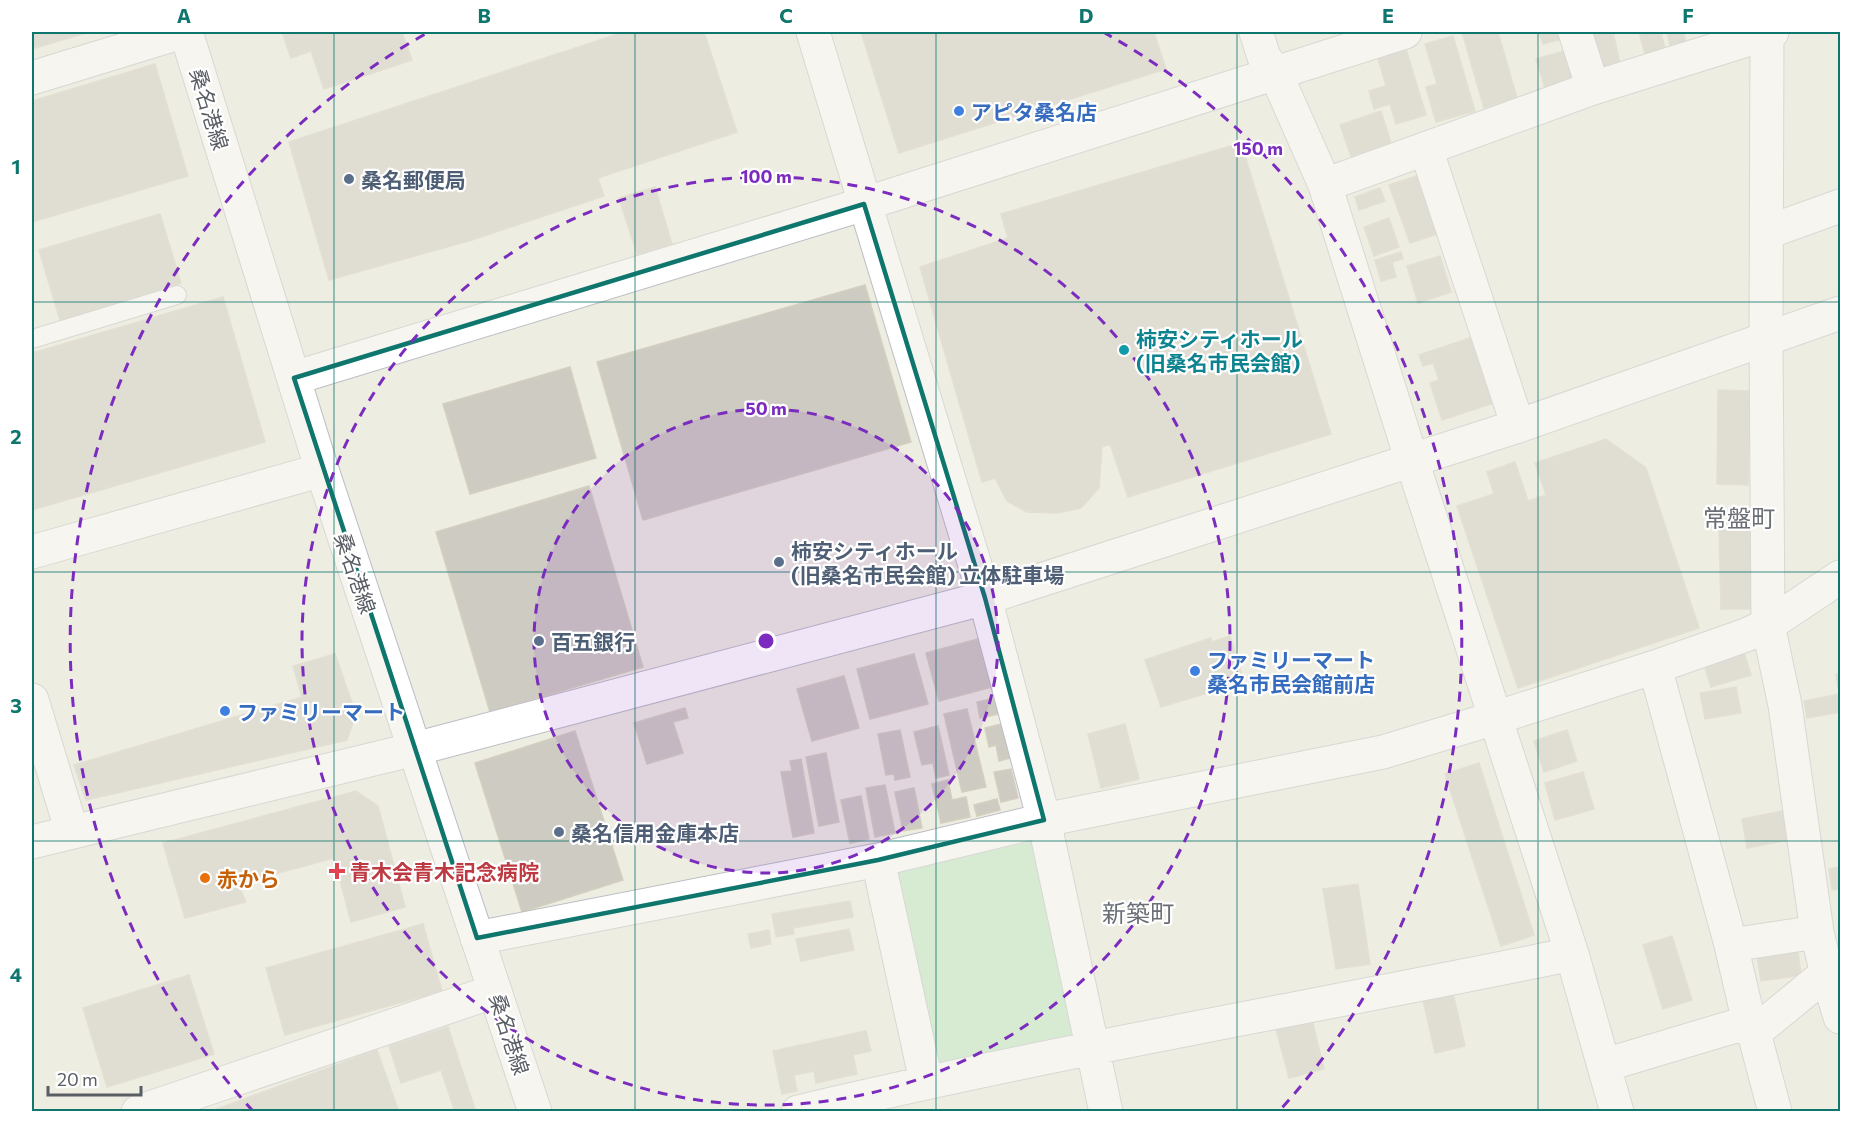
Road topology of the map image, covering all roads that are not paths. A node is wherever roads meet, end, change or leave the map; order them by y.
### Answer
1 (184, 32) edge
2 (813, 32) edge
3 (1256, 32) edge
4 (1405, 32) edge
5 (1575, 32) edge
6 (1769, 32) edge
7 (1275, 72) junction
8 (32, 78) edge
9 (1593, 88) junction
10 (1426, 149) junction
11 (1325, 185) junction
12 (864, 204) junction
13 (1840, 206) edge
14 (1768, 232) junction
15 (177, 295) dead end
16 (1840, 313) edge
17 (32, 339) edge
18 (1766, 339) junction
19 (294, 378) junction
20 (1518, 426) junction
21 (1412, 461) junction
22 (322, 470) junction
23 (32, 552) edge
24 (1840, 577) edge
25 (985, 598) junction
26 (1768, 625) junction
27 (1655, 667) junction
28 (32, 700) edge
29 (1495, 718) junction
30 (416, 749) junction
31 (1044, 820) junction
32 (72, 832) junction
33 (32, 842) edge
34 (878, 860) junction
35 (1817, 932) junction
36 (477, 938) junction
37 (1731, 945) junction
38 (1572, 954) junction
39 (1831, 965) edge
40 (495, 991) junction
41 (1840, 1017) edge
42 (1752, 1028) junction
43 (1092, 1047) junction
44 (1605, 1065) junction
45 (926, 1081) junction
46 (1613, 1111) edge
47 (138, 1112) edge
48 (535, 1112) edge
49 (798, 1112) edge
50 (1106, 1112) edge
51 (1775, 1112) edge

1 - 8 street
1 - 19 street, 桑名港線
2 - 12 street
3 - 7 street
4 - 7 street
5 - 9 street
6 - 9 street
6 - 14 street
7 - 11 street
7 - 12 street
9 - 10 street
10 - 11 street
10 - 20 street
11 - 21 street
12 - 19 street
12 - 25 street
13 - 14 street
14 - 18 street
15 - 17 lane
16 - 18 street
18 - 20 street
18 - 26 street
19 - 22 street, 桑名港線
20 - 21 street
21 - 25 street
21 - 29 street
22 - 23 street
22 - 30 street, 桑名港線
24 - 26 street
25 - 30 street
25 - 31 street
26 - 27 street
26 - 35 street
27 - 29 street
27 - 37 street
28 - 32 street
29 - 31 street
29 - 38 street
30 - 32 street
30 - 36 street, 桑名港線
31 - 34 street
31 - 43 street
32 - 33 street
34 - 36 street
34 - 45 street
35 - 37 street
35 - 39 street
36 - 40 street, 桑名港線
37 - 42 street
38 - 43 street
38 - 44 street
39 - 41 street
39 - 42 street
40 - 47 street
40 - 48 street, 桑名港線
42 - 44 street
42 - 51 street
43 - 45 street
43 - 50 street
44 - 46 street
45 - 49 street

